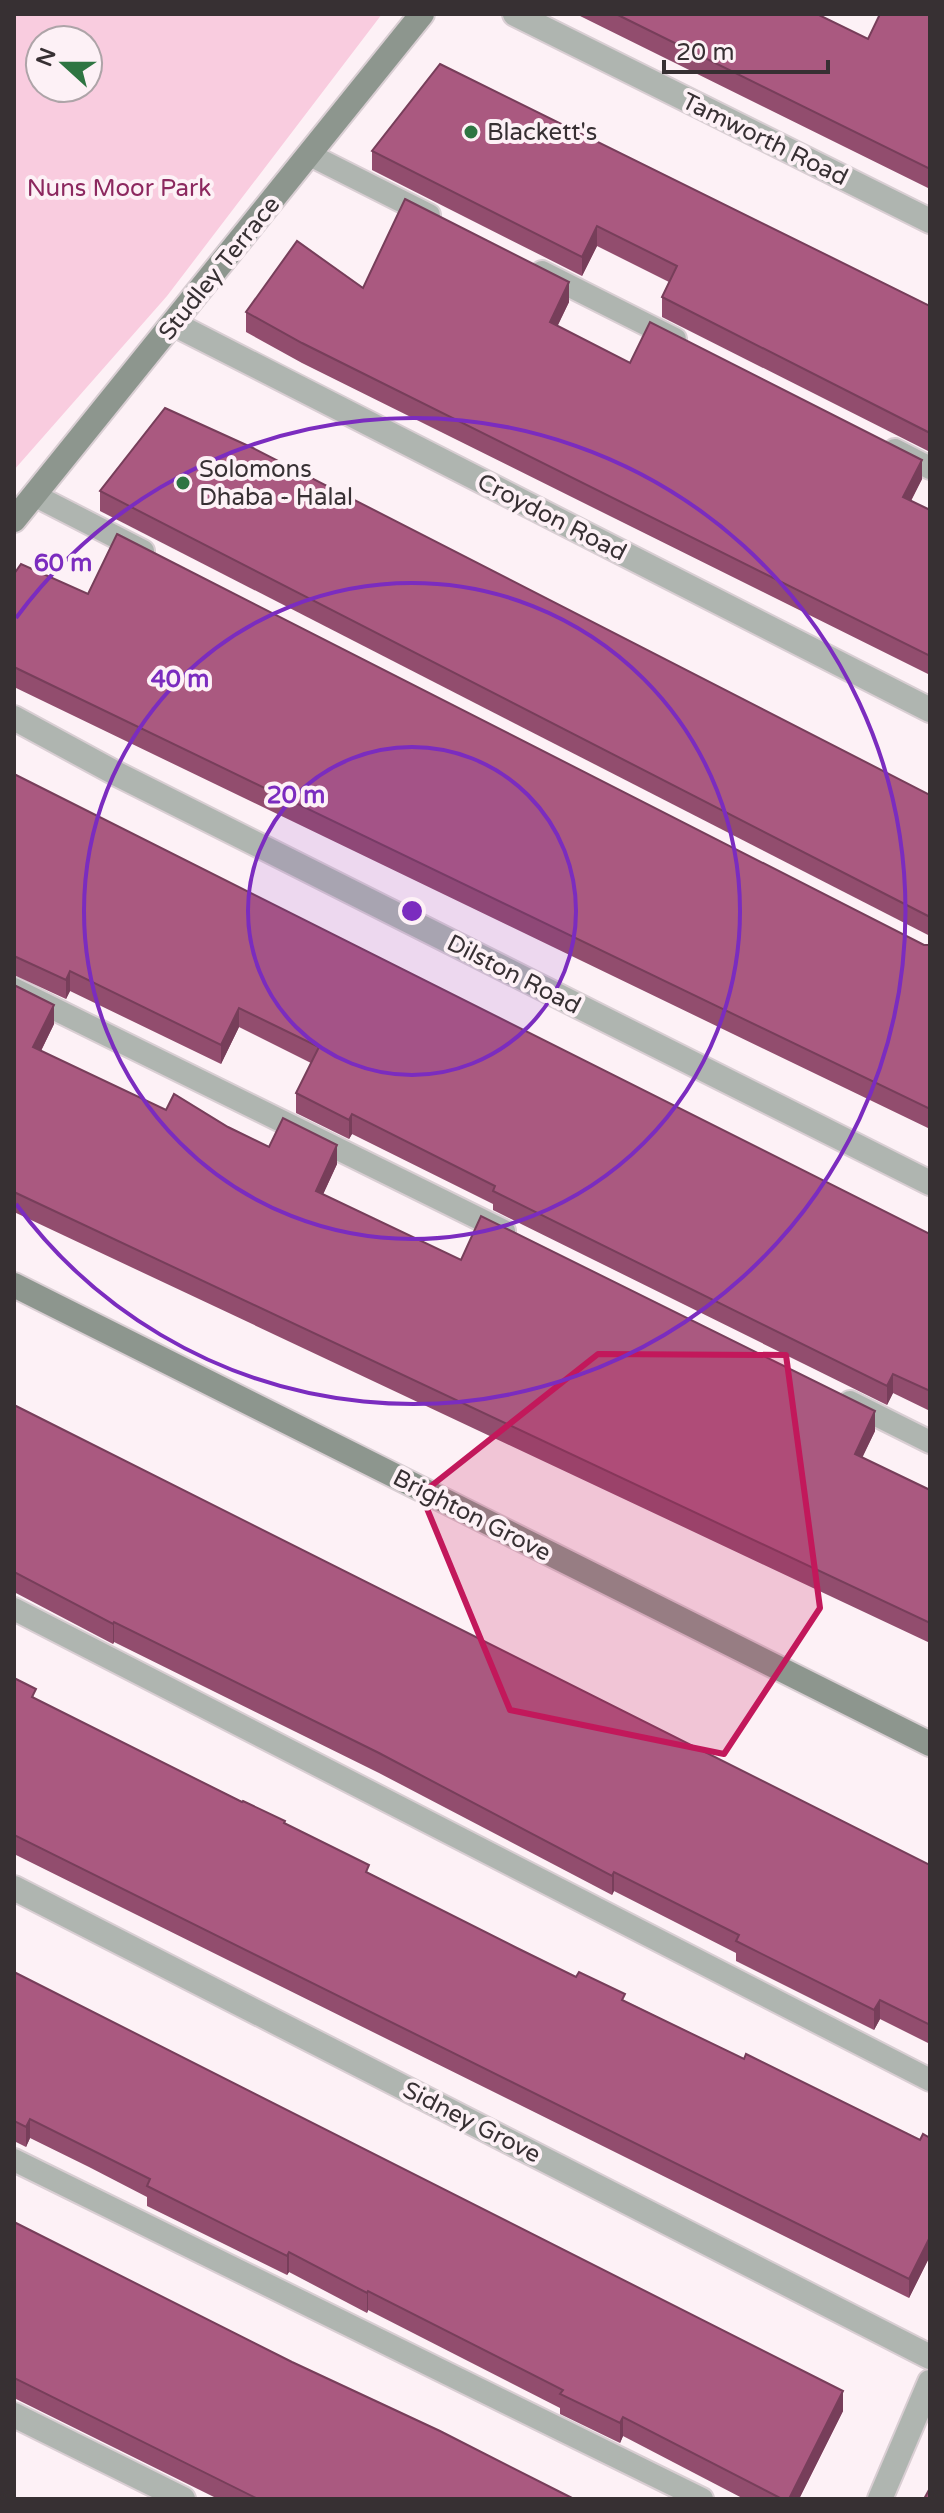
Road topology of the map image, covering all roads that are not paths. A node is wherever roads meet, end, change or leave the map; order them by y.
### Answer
1 (422, 14) edge
2 (515, 14) edge
3 (310, 155) junction
4 (930, 221) edge
5 (451, 226) edge
6 (522, 261) edge
7 (174, 324) junction
8 (691, 347) edge
9 (874, 439) edge
10 (930, 468) edge
11 (34, 495) junction
12 (14, 520) edge
13 (162, 561) edge
14 (930, 710) edge
15 (14, 718) edge
16 (14, 989) edge
17 (930, 1183) edge
18 (529, 1243) edge
19 (14, 1285) edge
20 (830, 1392) edge
21 (930, 1442) edge
22 (14, 1609) edge
23 (930, 1744) edge
24 (14, 1888) edge
25 (930, 2080) edge
26 (14, 2160) edge
27 (930, 2357) edge
28 (930, 2382) edge
29 (14, 2415) edge
30 (183, 2499) edge
31 (702, 2499) edge
32 (880, 2499) edge

1 - 3 street, Studley Terrace
2 - 4 street, Tamworth Road
3 - 5 lane
3 - 7 street, Studley Terrace
6 - 8 lane
7 - 11 street, Studley Terrace
7 - 14 street, Croydon Road
9 - 10 lane
11 - 12 street, Studley Terrace
11 - 13 lane
15 - 17 street, Dilston Road
16 - 18 lane
19 - 23 street, Brighton Grove
20 - 21 lane
22 - 25 lane
24 - 27 street, Sidney Grove
26 - 31 lane
28 - 32 street
29 - 30 street

